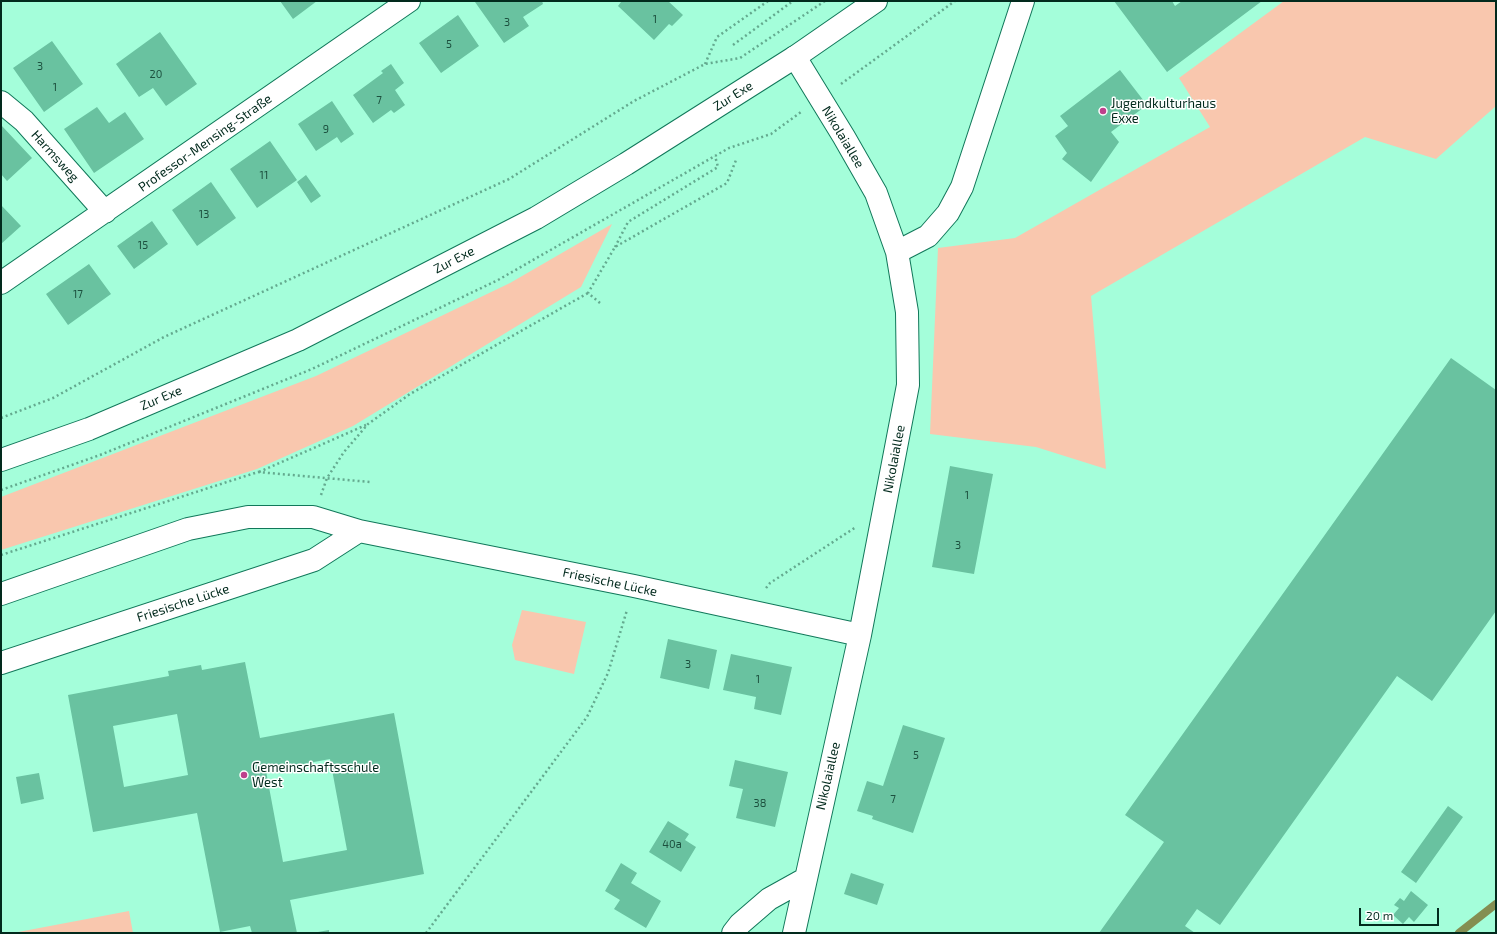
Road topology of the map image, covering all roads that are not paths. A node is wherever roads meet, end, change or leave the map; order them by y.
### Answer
1 (409, 1) edge
2 (876, 1) edge
3 (1023, 1) edge
4 (794, 57) junction
5 (1, 102) edge
6 (105, 212) junction
7 (897, 252) junction
8 (1, 283) edge
9 (1, 460) edge
10 (359, 531) junction
11 (1, 594) edge
12 (860, 634) junction
13 (1, 663) edge
14 (805, 879) junction
15 (733, 933) edge
16 (794, 933) edge

1 - 6 street, Professor-Mensing-Straße
2 - 4 street, Zur Exe
3 - 7 street
4 - 7 street, Nikolaiallee
4 - 9 street, Zur Exe
5 - 6 street, Harmsweg
6 - 8 street, Professor-Mensing-Straße
7 - 12 street, Nikolaiallee
10 - 11 street, Friesische Lücke
10 - 12 street, Friesische Lücke
10 - 13 street, Friesische Lücke
12 - 14 street, Nikolaiallee
14 - 15 street
14 - 16 street, Nikolaiallee

